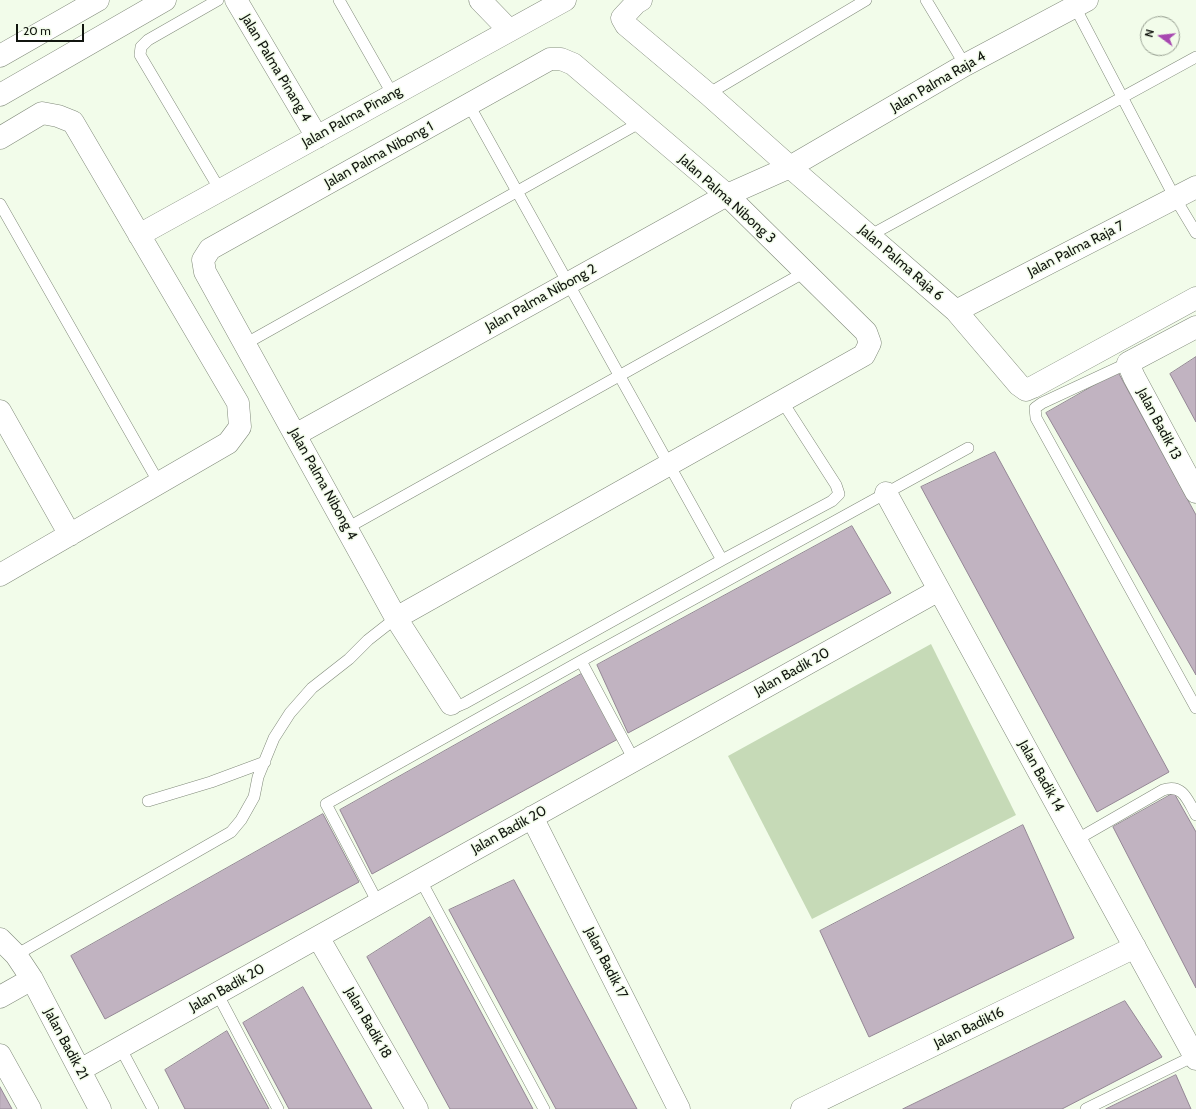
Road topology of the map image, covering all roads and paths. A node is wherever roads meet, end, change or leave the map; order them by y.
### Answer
1 (98, 0) edge
2 (165, 0) edge
3 (218, 0) edge
4 (236, 0) edge
5 (339, 0) edge
6 (480, 0) edge
7 (565, 0) edge
8 (641, 0) edge
9 (866, 0) edge
10 (926, 0) edge
11 (1081, 3) edge
12 (509, 30) junction
13 (0, 56) edge
14 (1196, 57) edge
15 (561, 59) joint
16 (965, 65) junction
17 (708, 94) junction
18 (0, 95) edge
19 (393, 95) junction
20 (1122, 97) junction
21 (469, 105) junction
22 (641, 122) junction
23 (317, 137) junction
24 (0, 138) edge
25 (790, 167) junction
26 (1196, 187) edge
27 (220, 190) junction
28 (517, 191) junction
29 (727, 195) junction
30 (1175, 198) junction
31 (0, 204) edge
32 (1196, 233) edge
33 (139, 235) junction
34 (870, 236) junction
35 (202, 260) joint
36 (805, 272) junction
37 (568, 283) junction
38 (1196, 298) edge
39 (956, 311) junction
40 (1196, 327) edge
41 (245, 344) junction
42 (1131, 370) junction
43 (620, 376) junction
44 (782, 401) junction
45 (0, 411) edge
46 (295, 435) junction
47 (968, 448) dead end
48 (669, 465) junction
49 (159, 483) junction
50 (1196, 492) edge
51 (886, 493) junction
52 (347, 528) junction
53 (70, 535) junction
54 (722, 560) junction
55 (0, 575) edge
56 (939, 590) junction
57 (396, 618) junction
58 (581, 662) junction
59 (451, 704) joint
60 (1196, 708) edge
61 (634, 760) junction
62 (265, 762) junction
63 (148, 801) dead end
64 (1196, 815) edge
65 (532, 817) junction
66 (1076, 840) junction
67 (420, 879) junction
68 (378, 903) junction
69 (318, 937) junction
70 (0, 940) edge
71 (1135, 947) junction
72 (16, 955) junction
73 (32, 979) junction
74 (217, 993) junction
75 (0, 997) edge
76 (120, 1047) junction
77 (0, 1055) edge
78 (1195, 1057) edge
79 (80, 1070) junction
80 (811, 1107) edge
81 (30, 1109) edge
82 (100, 1109) edge
83 (153, 1109) edge
84 (278, 1109) edge
85 (417, 1109) edge
86 (544, 1109) edge
87 (679, 1109) edge
88 (1086, 1109) edge

1 - 13 street
2 - 18 street
3 - 27 lane
4 - 23 street, Jalan Palma Pinang 4
5 - 19 lane
6 - 12 street
7 - 12 street, Jalan Palma Pinang
8 - 17 street, Jalan Palma Raja 6
9 - 17 lane
10 - 16 lane
11 - 16 street, Jalan Palma Raja 4
11 - 20 lane
12 - 19 street, Jalan Palma Pinang
14 - 20 lane
15 - 21 street, Jalan Palma Nibong 1
15 - 22 street, Jalan Palma Nibong 3
16 - 25 street, Jalan Palma Raja 4
17 - 25 street, Jalan Palma Raja 6
19 - 23 street, Jalan Palma Pinang
20 - 30 lane
20 - 34 lane
21 - 28 lane
21 - 35 street, Jalan Palma Nibong 1
22 - 28 lane
22 - 29 street, Jalan Palma Nibong 3
23 - 27 street, Jalan Palma Pinang
24 - 33 street
25 - 29 street, Jalan Palma Nibong 2
25 - 34 street, Jalan Palma Raja 6
26 - 30 street, Jalan Palma Raja 7
27 - 33 street, Jalan Palma Pinang
28 - 37 lane
28 - 41 lane
29 - 36 street, Jalan Palma Nibong 3
29 - 37 street, Jalan Palma Nibong 2
30 - 32 lane
30 - 39 street, Jalan Palma Raja 7
31 - 49 lane
33 - 49 street
34 - 39 street, Jalan Palma Raja 6
35 - 41 street, Jalan Palma Nibong 4
36 - 43 lane
36 - 44 street, Jalan Palma Nibong 3
37 - 43 lane
37 - 46 street, Jalan Palma Nibong 2
38 - 39 street, Jalan Palma Raja 6
40 - 42 street
41 - 46 street, Jalan Palma Nibong 4
42 - 50 street, Jalan Badik 13
42 - 60 lane
43 - 48 lane
43 - 52 lane
44 - 48 street
44 - 54 lane
45 - 53 street
46 - 52 street, Jalan Palma Nibong 4
47 - 51 lane
48 - 54 lane
48 - 57 street
49 - 53 street
51 - 56 street, Jalan Badik 14
51 - 58 lane
52 - 57 street, Jalan Palma Nibong 4
53 - 55 street
54 - 59 lane
56 - 61 street, Jalan Badik 20
56 - 66 street, Jalan Badik 14
57 - 59 street, Jalan Palma Nibong 4
57 - 62 lane
58 - 61 lane
58 - 68 lane
61 - 65 street, Jalan Badik 20
62 - 63 lane
62 - 72 lane
64 - 66 lane
65 - 67 street, Jalan Badik 20
65 - 87 street, Jalan Badik 17
66 - 71 street, Jalan Badik 14
67 - 68 street, Jalan Badik 20
67 - 86 lane
68 - 69 street, Jalan Badik 20
69 - 74 street, Jalan Badik 20
69 - 85 street, Jalan Badik 18
70 - 72 street, Jalan Badik 21
71 - 78 street, Jalan Badik 14
71 - 80 street, Jalan Badik16
72 - 73 street, Jalan Badik 21
73 - 75 street
73 - 79 street, Jalan Badik 21
74 - 76 street, Jalan Badik 20
74 - 84 lane
76 - 79 street, Jalan Badik 20
76 - 83 lane
77 - 81 street
78 - 88 lane
79 - 82 street, Jalan Badik 21

